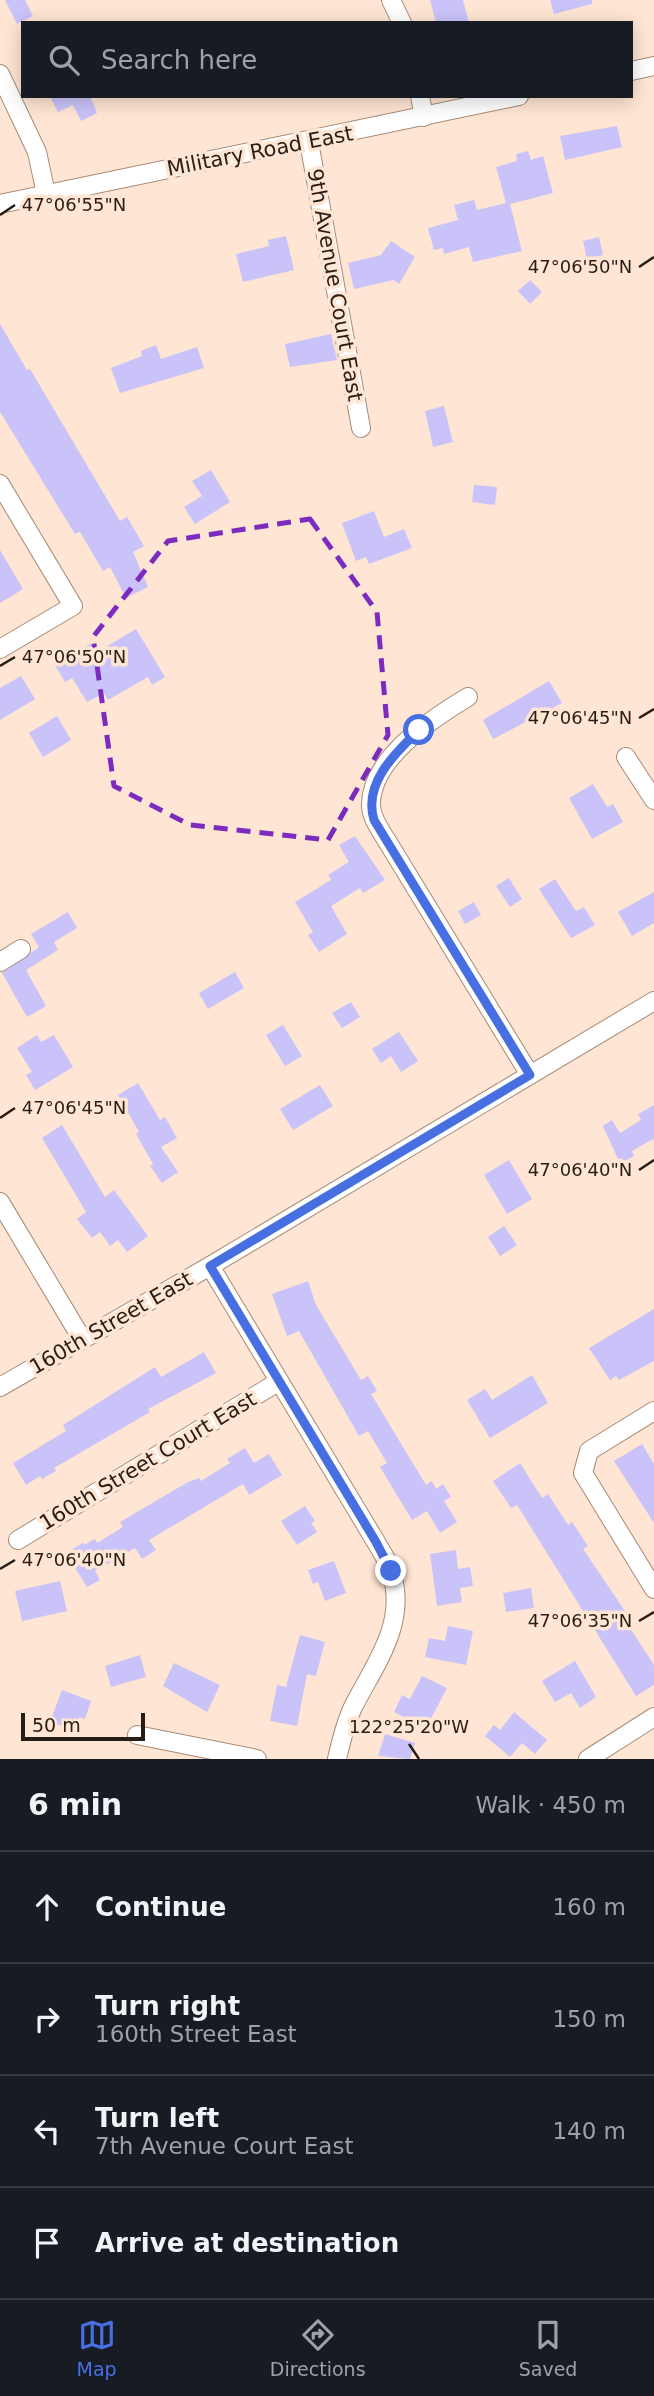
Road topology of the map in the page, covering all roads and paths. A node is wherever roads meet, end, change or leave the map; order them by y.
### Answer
1 (391, 0) edge
2 (401, 21) edge
3 (654, 66) edge
4 (633, 71) edge
5 (0, 74) edge
6 (420, 98) edge
7 (510, 98) edge
8 (424, 117) junction
9 (309, 142) junction
10 (46, 194) junction
11 (0, 204) edge
12 (360, 428) dead end
13 (0, 484) edge
14 (0, 649) edge
15 (468, 697) dead end
16 (626, 757) dead end
17 (654, 800) edge
18 (21, 949) dead end
19 (0, 962) edge
20 (654, 1001) edge
21 (530, 1075) junction
22 (0, 1202) edge
23 (210, 1266) junction
24 (82, 1339) junction
25 (278, 1382) junction
26 (0, 1388) edge
27 (654, 1411) edge
28 (18, 1540) dead end
29 (654, 1589) edge
30 (654, 1717) edge
31 (137, 1735) dead end
32 (257, 1759) edge
33 (337, 1759) edge
34 (588, 1759) edge

1 - 2 street
3 - 4 street
5 - 10 street
6 - 8 street
7 - 8 street, Military Road East
8 - 9 street, Military Road East
9 - 10 street, Military Road East
9 - 12 street, 9th Avenue Court East
10 - 11 street, Military Road East
13 - 14 street
15 - 21 street
16 - 17 street
18 - 19 street
20 - 21 street, 160th Street East
21 - 23 street, 160th Street East
22 - 24 street
23 - 24 street, 160th Street East
23 - 25 street
24 - 26 street, 160th Street East
25 - 28 street, 160th Street Court East
25 - 33 street
27 - 29 street
30 - 34 street
31 - 32 street

